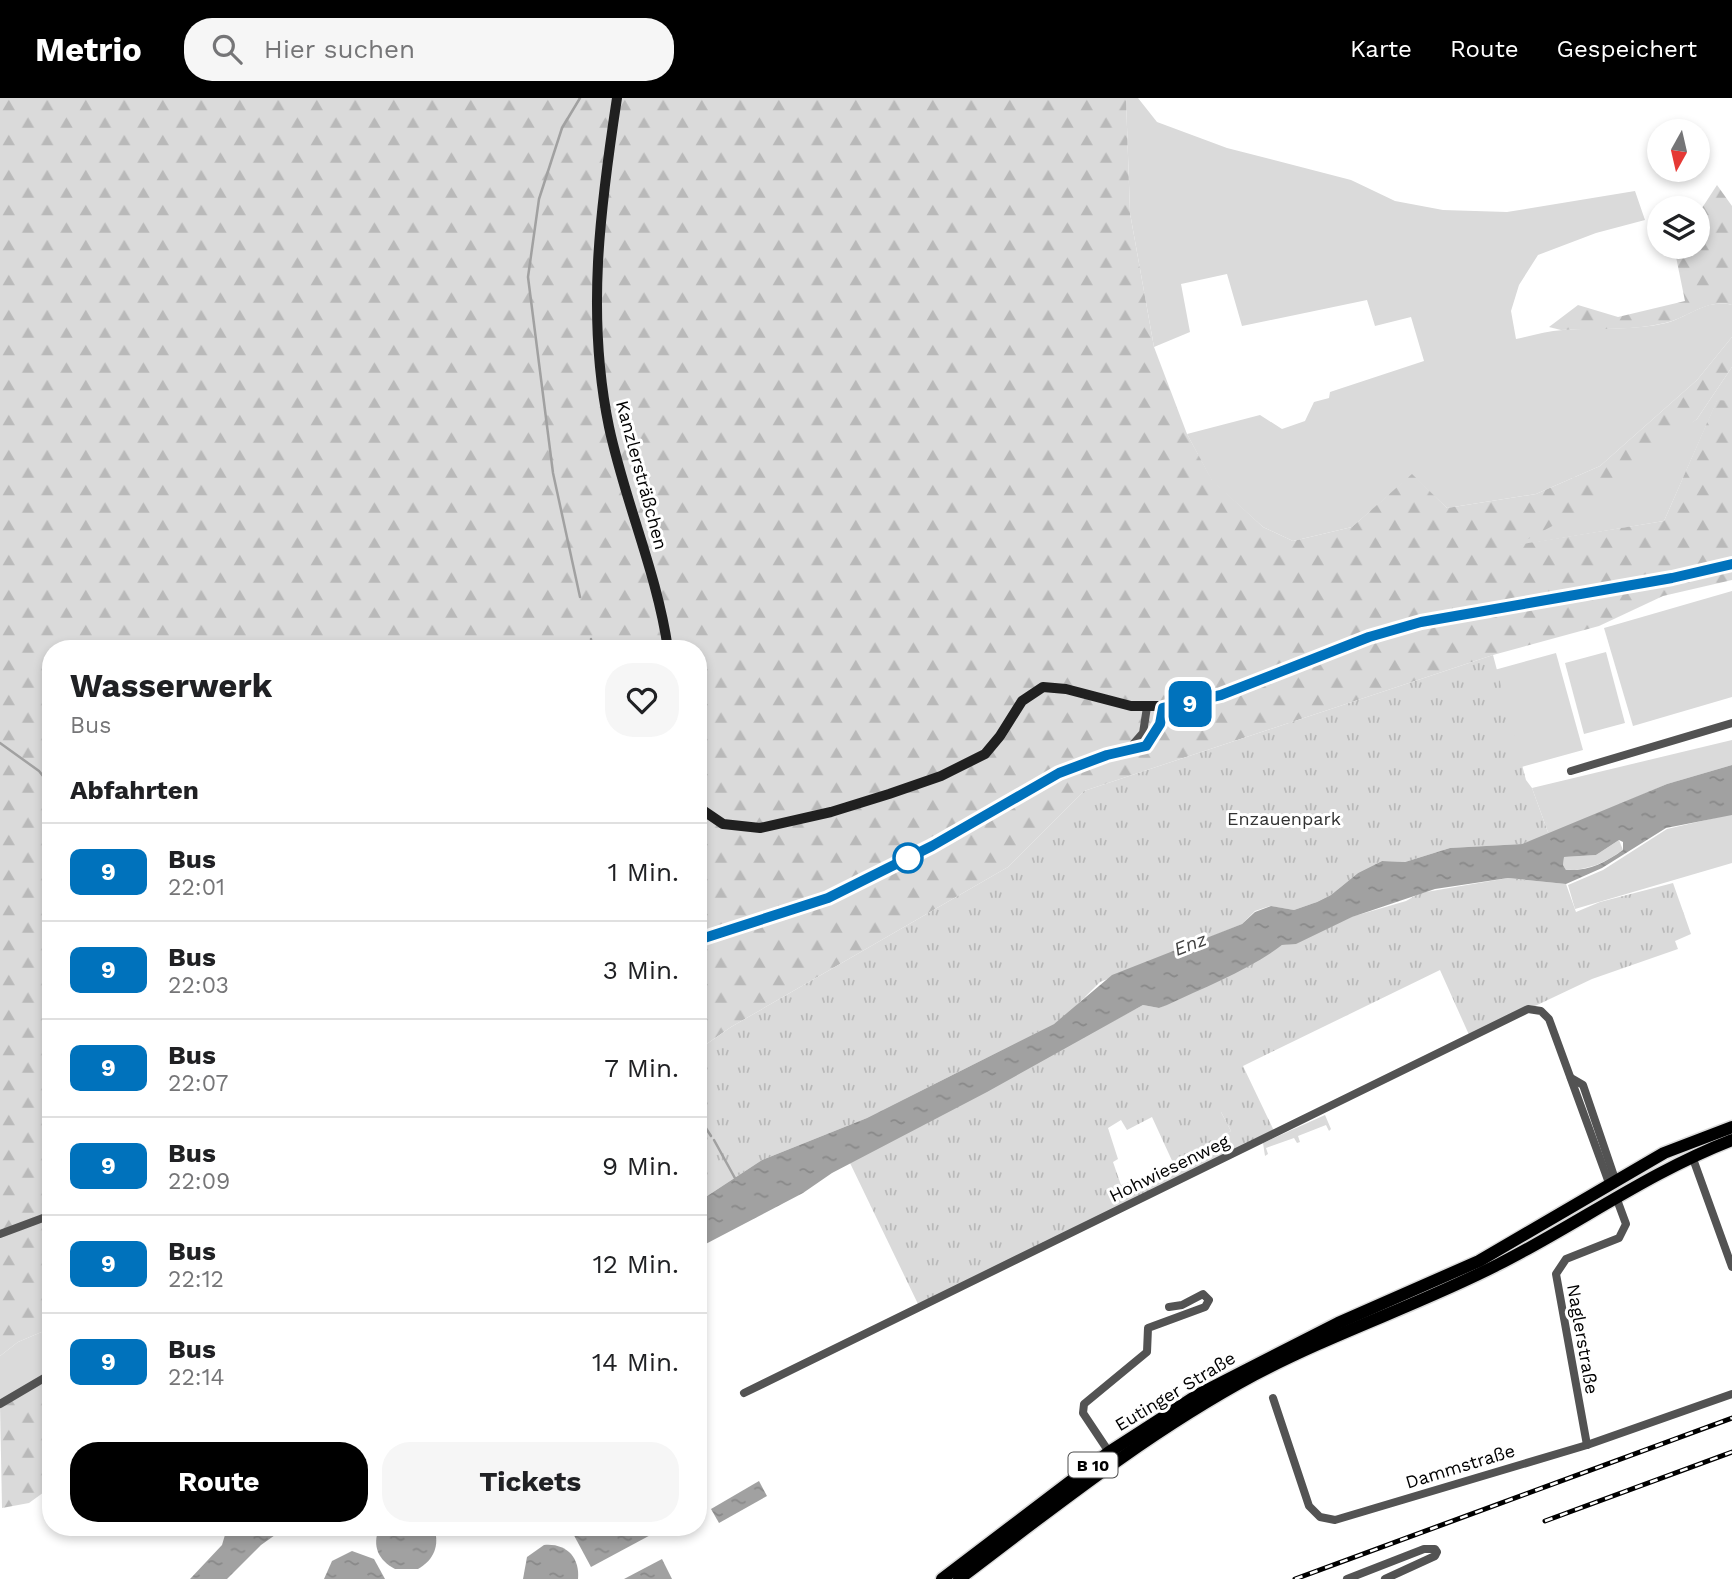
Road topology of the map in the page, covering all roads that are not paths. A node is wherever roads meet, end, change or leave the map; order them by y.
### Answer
1 (617, 98) edge
2 (1732, 564) edge
3 (666, 640) edge
4 (1147, 707) junction
5 (1163, 708) junction
6 (1732, 723) edge
7 (1123, 752) junction
8 (1571, 771) dead end
9 (707, 813) edge
10 (707, 937) edge
11 (1732, 1127) edge
12 (1732, 1140) edge
13 (1692, 1156) junction
14 (1612, 1181) junction
15 (1620, 1195) junction
16 (42, 1218) edge
17 (0, 1234) edge
18 (1732, 1267) edge
19 (1453, 1280) junction
20 (1168, 1307) dead end
21 (42, 1379) edge
22 (744, 1393) dead end
23 (1732, 1394) edge
24 (1273, 1398) dead end
25 (0, 1404) edge
26 (1587, 1445) junction
27 (1110, 1452) junction
28 (942, 1579) edge
29 (959, 1579) edge
30 (1347, 1579) edge
31 (1385, 1579) edge

1 - 3 main road, Kanzlersträßchen
2 - 5 main road
4 - 5 main road
4 - 7 street
4 - 9 main road
5 - 7 street
6 - 8 street
7 - 10 street
11 - 14 main road, Eutinger Straße / B 10
12 - 13 main road, Eutinger Straße / B 10
13 - 15 main road, Eutinger Straße / B 10
13 - 18 street
14 - 15 main road
14 - 19 main road, Eutinger Straße / B 10
14 - 22 street, Hohwiesenweg
15 - 19 main road, Eutinger Straße / B 10
15 - 26 street, Naglerstraße
16 - 17 street
19 - 27 main road, Eutinger Straße / B 10
19 - 29 main road, Eutinger Straße / B 10
20 - 27 street
21 - 25 street
23 - 26 street, Dammstraße
24 - 26 street, Dammstraße
27 - 28 main road, Eutinger Straße / B 10
30 - 31 street

